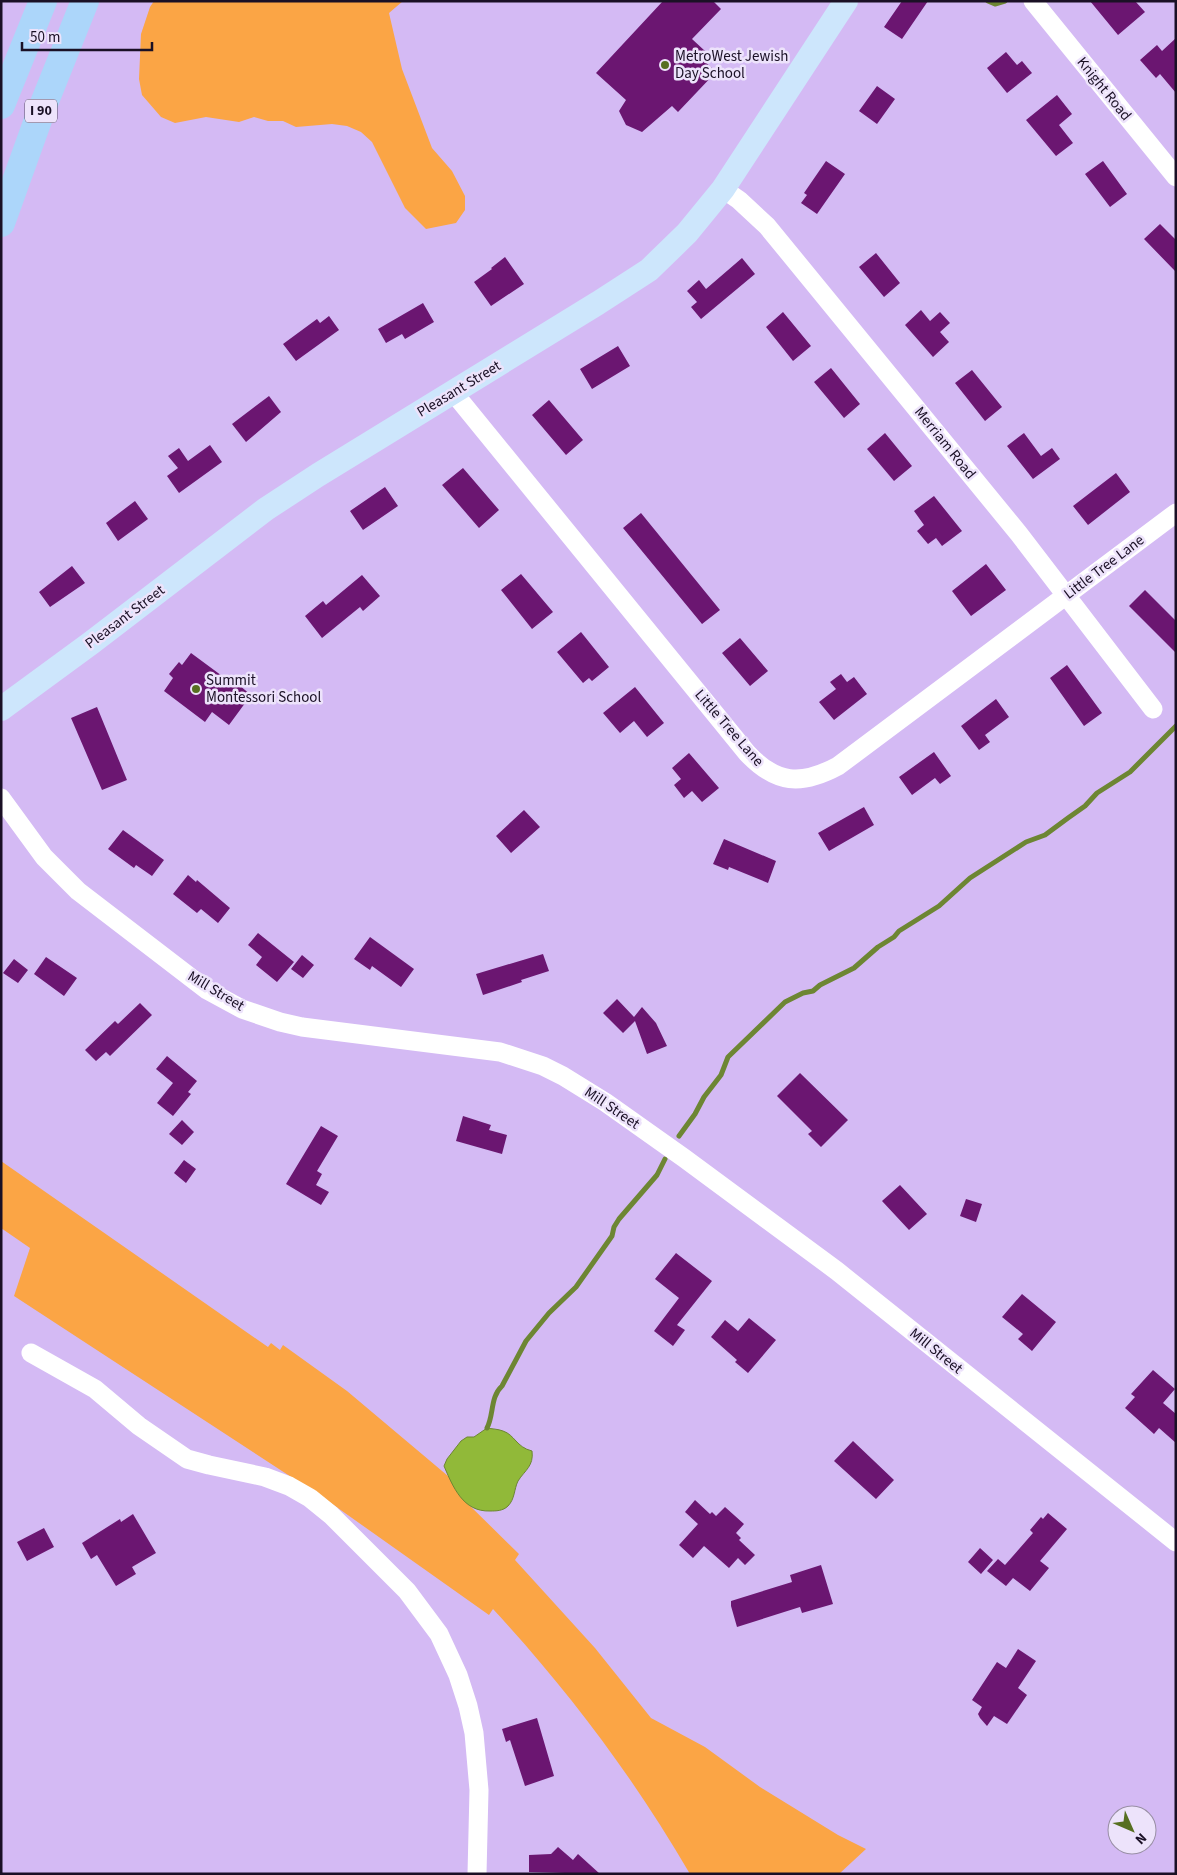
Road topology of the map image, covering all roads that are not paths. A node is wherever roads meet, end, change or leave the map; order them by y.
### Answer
1 (43, 1) edge
2 (85, 1) edge
3 (846, 1) edge
4 (1033, 1) edge
5 (1, 105) edge
6 (1176, 176) edge
7 (722, 188) junction
8 (1, 223) edge
9 (453, 392) junction
10 (1176, 513) edge
11 (1067, 596) junction
12 (1, 709) edge
13 (1153, 709) dead end
14 (1, 798) edge
15 (31, 1352) dead end
16 (1176, 1542) edge
17 (477, 1874) edge

1 - 5 highway, I 90
2 - 8 highway, I 90
3 - 7 main road, Pleasant Street
4 - 6 street, Knight Road
7 - 9 main road, Pleasant Street
7 - 11 street, Merriam Road
9 - 11 street, Little Tree Lane
9 - 12 main road, Pleasant Street
10 - 11 street, Little Tree Lane
11 - 13 street, Merriam Road
14 - 16 street, Mill Street
15 - 17 street

